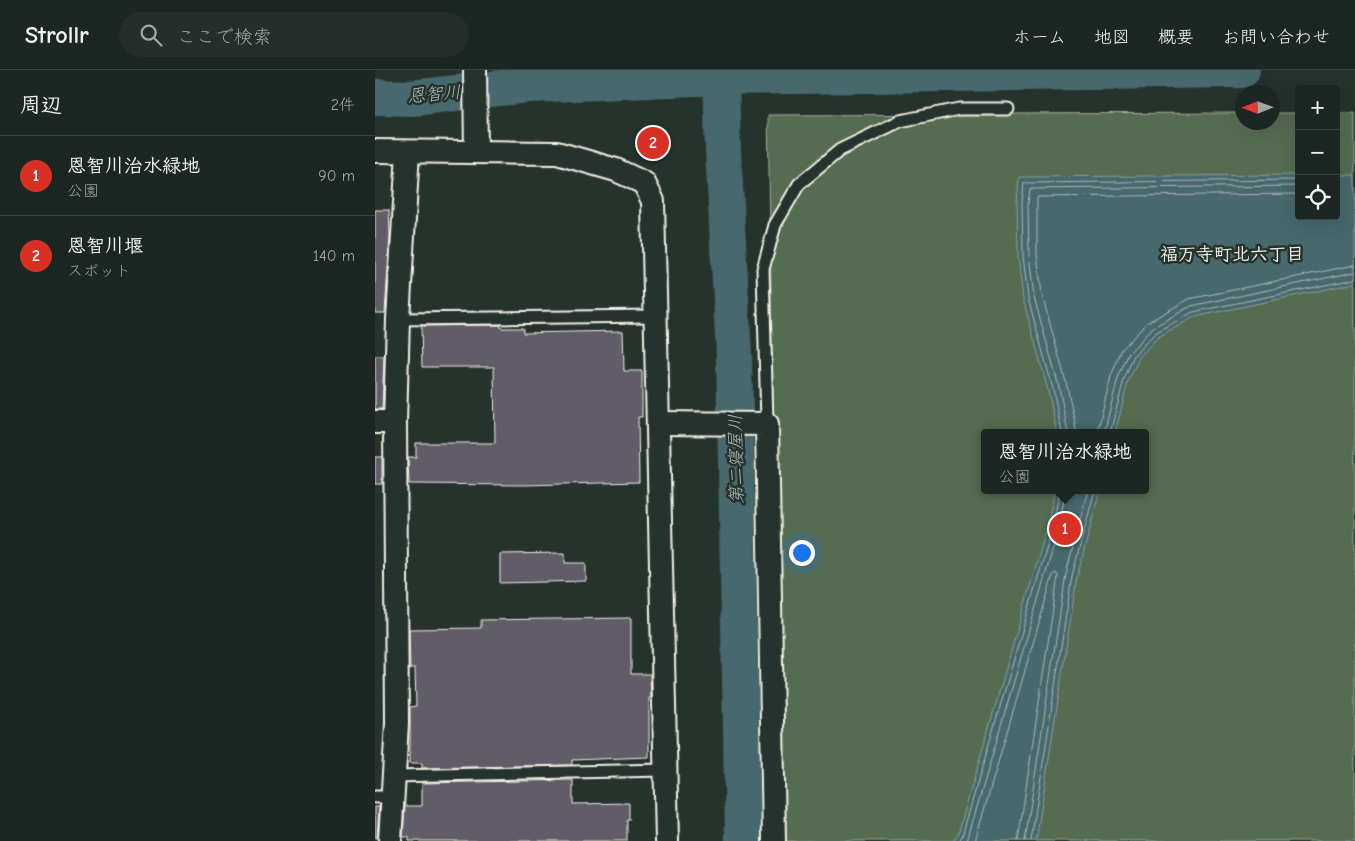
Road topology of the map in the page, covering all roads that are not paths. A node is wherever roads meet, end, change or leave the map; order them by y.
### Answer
1 (475, 70) edge
2 (1008, 108) dead end
3 (375, 151) edge
4 (408, 152) junction
5 (476, 152) junction
6 (656, 316) junction
7 (398, 319) junction
8 (385, 422) edge
9 (658, 423) junction
10 (767, 424) junction
11 (666, 770) junction
12 (387, 790) edge
13 (390, 841) edge
14 (667, 841) edge
15 (773, 841) edge

1 - 5 street
2 - 10 lane
3 - 4 street
4 - 5 street
4 - 7 street
5 - 6 street
6 - 7 lane
6 - 9 street
7 - 8 street
8 - 12 street
9 - 10 street
9 - 11 street
10 - 15 street
11 - 12 lane
11 - 14 street
12 - 13 street

